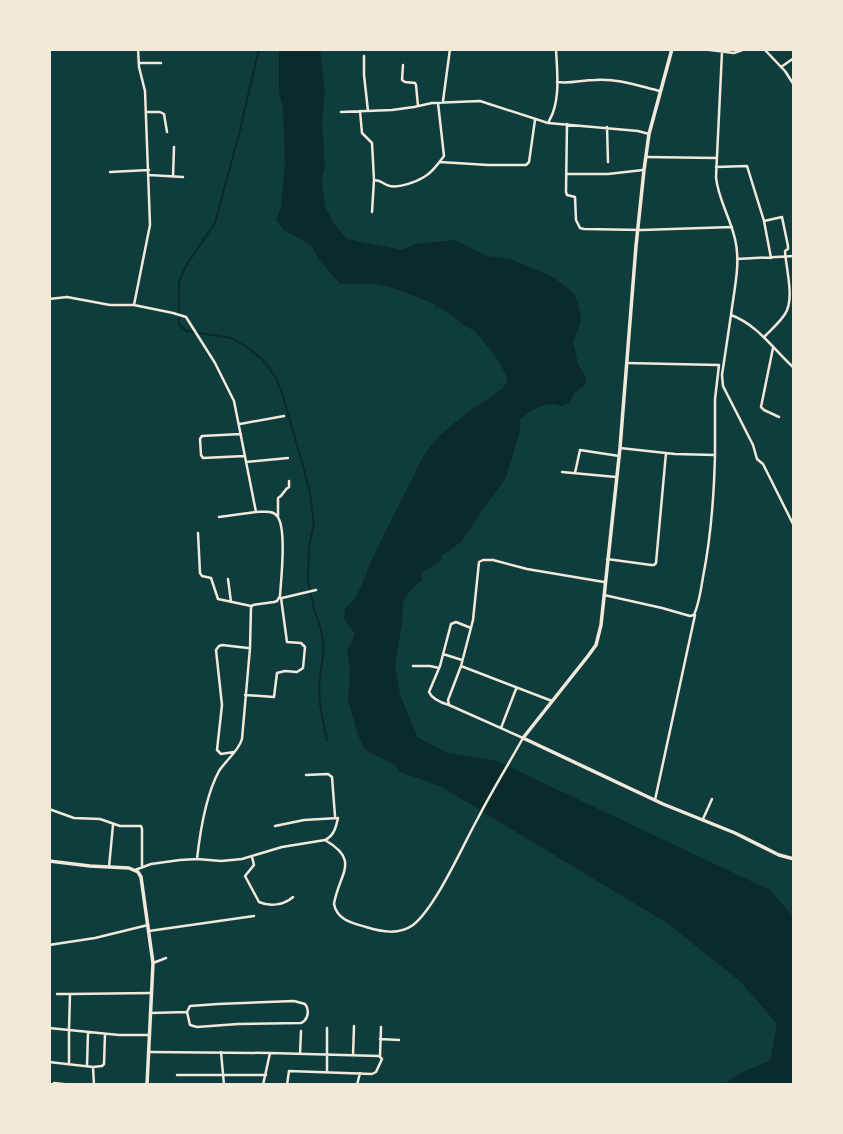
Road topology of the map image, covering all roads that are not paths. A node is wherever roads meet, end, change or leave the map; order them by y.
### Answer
1 (138, 49) edge
2 (450, 49) edge
3 (556, 49) edge
4 (671, 49) edge
5 (702, 49) edge
6 (745, 49) edge
7 (764, 50) edge
8 (722, 52) junction
9 (364, 56) dead end
10 (794, 58) edge
11 (139, 63) junction
12 (161, 63) dead end
13 (402, 65) dead end
14 (781, 68) junction
15 (556, 82) junction
16 (794, 85) edge
17 (662, 92) junction
18 (440, 102) junction
19 (418, 106) junction
20 (360, 111) junction
21 (368, 111) junction
22 (146, 112) junction
23 (341, 113) dead end
24 (535, 119) junction
25 (548, 123) junction
26 (567, 124) junction
27 (607, 127) junction
28 (167, 132) dead end
29 (649, 134) junction
30 (174, 147) dead end
31 (646, 156) junction
32 (716, 158) junction
33 (440, 162) junction
34 (608, 162) dead end
35 (716, 167) junction
36 (644, 170) junction
37 (110, 172) dead end
38 (149, 173) junction
39 (566, 174) junction
40 (173, 177) junction
41 (183, 177) dead end
42 (374, 180) junction
43 (372, 212) dead end
44 (764, 221) junction
45 (731, 227) junction
46 (639, 230) junction
47 (794, 256) edge
48 (785, 257) junction
49 (771, 258) junction
50 (737, 259) junction
51 (49, 299) edge
52 (134, 305) junction
53 (731, 315) junction
54 (764, 337) junction
55 (773, 347) junction
56 (627, 363) junction
57 (721, 365) junction
58 (794, 368) edge
59 (284, 416) dead end
60 (779, 417) dead end
61 (240, 424) junction
62 (242, 434) junction
63 (620, 448) junction
64 (666, 453) junction
65 (245, 456) junction
66 (619, 456) junction
67 (715, 456) junction
68 (288, 458) dead end
69 (246, 462) junction
70 (562, 472) dead end
71 (575, 473) junction
72 (616, 477) junction
73 (289, 481) dead end
74 (256, 512) junction
75 (219, 517) dead end
76 (278, 517) junction
77 (794, 526) edge
78 (198, 533) dead end
79 (607, 559) junction
80 (228, 579) dead end
81 (605, 582) junction
82 (316, 590) dead end
83 (604, 595) junction
84 (280, 597) junction
85 (231, 602) junction
86 (251, 606) junction
87 (695, 613) junction
88 (471, 628) junction
89 (250, 648) junction
90 (443, 654) junction
91 (462, 660) junction
92 (413, 666) dead end
93 (461, 667) junction
94 (439, 668) junction
95 (517, 687) junction
96 (246, 695) junction
97 (552, 701) junction
98 (449, 705) junction
99 (501, 728) junction
100 (523, 738) junction
101 (234, 752) junction
102 (306, 775) dead end
103 (712, 799) dead end
104 (655, 800) junction
105 (49, 808) edge
106 (335, 817) junction
107 (703, 819) junction
108 (113, 825) junction
109 (275, 826) dead end
110 (326, 839) junction
111 (252, 857) junction
112 (197, 859) junction
113 (794, 859) edge
114 (49, 861) edge
115 (108, 867) junction
116 (142, 867) junction
117 (135, 870) junction
118 (293, 897) dead end
119 (254, 916) dead end
120 (148, 925) junction
121 (149, 931) junction
122 (49, 945) edge
123 (166, 958) dead end
124 (153, 963) junction
125 (57, 993) dead end
126 (70, 993) junction
127 (151, 993) junction
128 (187, 1012) junction
129 (150, 1013) junction
130 (354, 1026) dead end
131 (381, 1027) dead end
132 (49, 1028) edge
133 (327, 1028) dead end
134 (69, 1030) junction
135 (301, 1031) dead end
136 (88, 1032) junction
137 (105, 1034) junction
138 (149, 1035) junction
139 (380, 1039) junction
140 (399, 1040) dead end
141 (149, 1052) junction
142 (221, 1052) junction
143 (270, 1054) junction
144 (300, 1054) junction
145 (326, 1055) junction
146 (354, 1056) junction
147 (380, 1057) junction
148 (49, 1062) edge
149 (69, 1064) junction
150 (87, 1066) junction
151 (93, 1067) junction
152 (327, 1071) junction
153 (360, 1073) junction
154 (223, 1074) junction
155 (177, 1075) dead end
156 (266, 1075) junction
157 (54, 1083) edge
158 (72, 1085) edge
159 (94, 1085) edge
160 (147, 1085) edge
161 (224, 1085) edge
162 (263, 1085) edge
163 (286, 1085) edge
164 (357, 1085) edge

1 - 11 street
2 - 18 street
3 - 15 street
4 - 17 street
5 - 8 street
6 - 8 street
7 - 14 street
8 - 32 street
9 - 21 street
10 - 14 street
11 - 12 street
11 - 22 street
13 - 19 street
14 - 16 street
15 - 17 street
15 - 25 street
17 - 29 street
18 - 19 street
18 - 24 street
18 - 33 street
19 - 21 street
20 - 21 street
20 - 23 street
20 - 42 street
22 - 28 street
22 - 38 street
24 - 25 street
24 - 33 street
25 - 26 street
26 - 27 street
26 - 39 street
27 - 29 street
27 - 34 street
29 - 31 street
30 - 40 street
31 - 32 street
31 - 36 street
32 - 35 street
33 - 42 street
35 - 44 street
35 - 45 street
36 - 39 street
36 - 46 street
37 - 38 street
38 - 40 street
38 - 52 street
39 - 46 street
40 - 41 street
42 - 43 street
44 - 48 street
44 - 49 street
45 - 46 street
45 - 50 street
46 - 56 street
47 - 48 street
48 - 49 street
48 - 54 street
49 - 50 street
50 - 53 street
51 - 52 street
52 - 61 street
53 - 54 street
53 - 57 street
54 - 55 street
55 - 58 street
55 - 60 street
56 - 57 street
56 - 63 street
57 - 67 street
57 - 77 street
59 - 61 street
61 - 62 street
62 - 65 street
62 - 65 street
63 - 64 street
63 - 66 street
64 - 67 street
64 - 79 street
65 - 69 street
66 - 71 street
66 - 72 street
67 - 87 street
68 - 69 street
69 - 74 street
70 - 71 street
71 - 72 street
72 - 79 street
73 - 76 street
74 - 75 street
74 - 76 street
76 - 84 street
78 - 85 street
79 - 81 street
80 - 85 street
81 - 83 street
81 - 88 street
82 - 84 street
83 - 87 street
83 - 97 street
84 - 86 street
84 - 96 street
85 - 86 street
86 - 89 street
87 - 104 street
88 - 90 street
88 - 91 street
89 - 96 street
89 - 101 street
90 - 91 street
90 - 94 street
91 - 93 street
92 - 94 street
93 - 95 street
93 - 98 street
94 - 98 street
95 - 97 street
95 - 99 street
96 - 101 street
97 - 100 street
98 - 99 street
99 - 100 street
100 - 104 street
100 - 110 street
101 - 112 street
102 - 106 street
103 - 107 street
104 - 107 street
105 - 108 street
106 - 109 street
106 - 110 street
107 - 113 street
108 - 115 street
108 - 116 street
110 - 111 street
111 - 112 street
111 - 118 street
112 - 116 street
114 - 115 street
115 - 117 street
116 - 117 street
117 - 120 street
119 - 121 street
120 - 121 street
120 - 122 street
121 - 124 street
123 - 124 street
124 - 127 street
125 - 126 street
126 - 127 street
126 - 134 street
127 - 129 street
128 - 128 street
128 - 129 street
129 - 138 street
130 - 146 street
131 - 139 street
132 - 134 street
133 - 145 street
134 - 136 street
134 - 149 street
135 - 144 street
136 - 137 street
136 - 150 street
137 - 138 street
137 - 151 street
138 - 141 street
139 - 140 street
139 - 147 street
141 - 142 street
141 - 160 street
142 - 143 street
142 - 154 street
143 - 144 street
143 - 156 street
144 - 145 street
145 - 146 street
145 - 152 street
146 - 147 street
147 - 153 street
148 - 149 street
149 - 150 street
150 - 151 street
151 - 159 street
152 - 153 street
152 - 163 street
153 - 164 street
154 - 155 street
154 - 156 street
154 - 161 street
156 - 162 street
157 - 158 street

